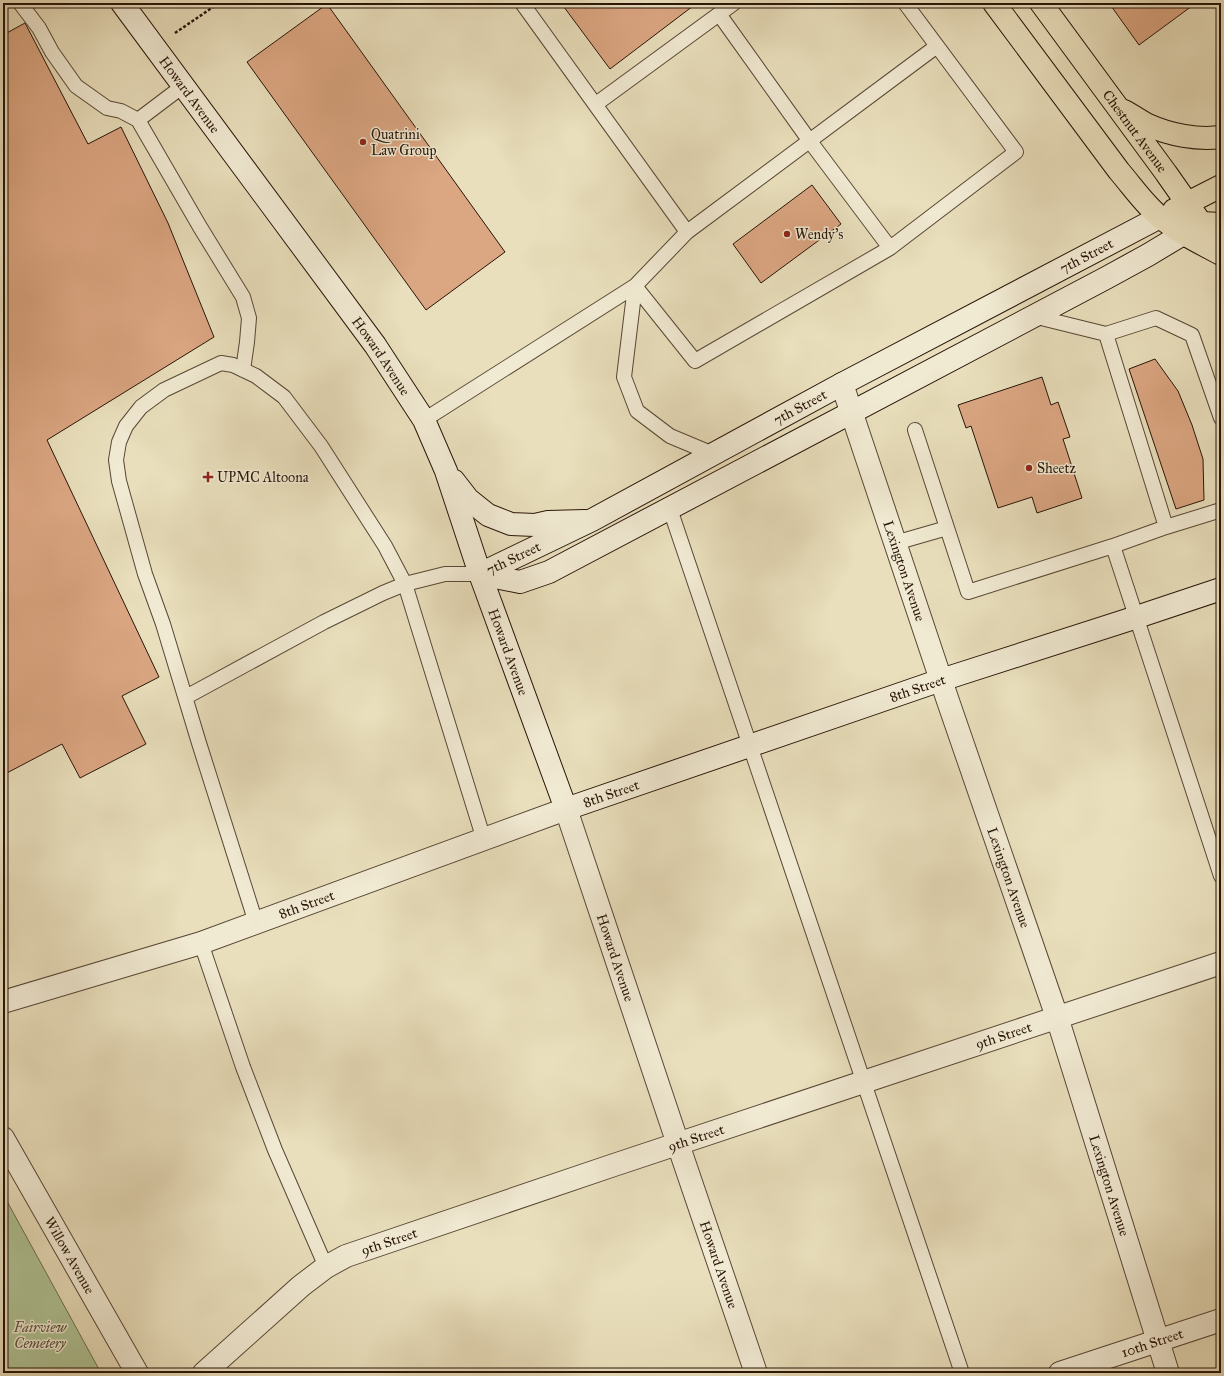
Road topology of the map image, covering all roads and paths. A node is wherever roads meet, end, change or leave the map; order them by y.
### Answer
1 (20, 3) edge
2 (122, 3) edge
3 (219, 3) edge
4 (522, 3) edge
5 (734, 3) edge
6 (905, 3) edge
7 (994, 3) edge
8 (1041, 3) edge
9 (719, 14) junction
10 (173, 34) dead end
11 (937, 46) junction
12 (183, 86) junction
13 (596, 104) junction
14 (1117, 107) junction
15 (138, 120) junction
16 (1221, 136) edge
17 (810, 140) junction
18 (1221, 186) edge
19 (1186, 204) junction
20 (1160, 217) junction
21 (1202, 227) edge
22 (687, 232) junction
23 (890, 248) junction
24 (1219, 256) edge
25 (635, 286) junction
26 (1034, 316) junction
27 (1106, 334) junction
28 (243, 370) junction
29 (842, 384) junction
30 (852, 412) junction
31 (1221, 418) edge
32 (424, 420) junction
33 (915, 430) dead end
34 (713, 454) junction
35 (446, 471) junction
36 (670, 508) junction
37 (1221, 510) edge
38 (592, 520) junction
39 (1166, 527) junction
40 (947, 528) junction
41 (895, 543) junction
42 (1113, 546) junction
43 (480, 574) junction
44 (405, 584) junction
45 (1221, 589) edge
46 (1137, 617) junction
47 (941, 680) junction
48 (186, 697) junction
49 (750, 746) junction
50 (566, 809) junction
51 (484, 840) junction
52 (1221, 876) edge
53 (256, 923) junction
54 (201, 943) junction
55 (1221, 963) edge
56 (3, 1002) edge
57 (1057, 1017) junction
58 (864, 1082) junction
59 (3, 1138) edge
60 (678, 1144) junction
61 (326, 1267) junction
62 (1221, 1320) edge
63 (1158, 1341) junction
64 (137, 1373) edge
65 (204, 1373) edge
66 (756, 1373) edge
67 (962, 1373) edge
68 (1060, 1373) edge
69 (1168, 1373) edge

1 - 15 lane
2 - 12 street, Howard Avenue
3 - 10 path
4 - 13 lane
5 - 9 lane
6 - 11 lane
7 - 20 main road
8 - 14 main road, Chestnut Avenue
9 - 13 lane
9 - 17 lane
11 - 17 lane
11 - 23 lane
12 - 15 lane
12 - 32 street, Howard Avenue
13 - 22 lane
14 - 16 main road
14 - 19 main road, Chestnut Avenue
15 - 28 lane
17 - 22 lane
17 - 23 lane
18 - 19 main road, 7th Street
19 - 20 main road, 7th Street
19 - 21 main road, Chestnut Avenue
20 - 21 main road
20 - 29 street, 7th Street
21 - 24 main road, Chestnut Avenue
21 - 26 street, 7th Street
22 - 25 lane
23 - 25 lane
25 - 32 lane
25 - 34 lane
26 - 27 lane
26 - 30 street, 7th Street
27 - 31 lane
27 - 39 lane
28 - 44 lane
28 - 48 lane
29 - 30 street, Lexington Avenue
29 - 34 street, 7th Street
30 - 36 street, 7th Street
30 - 41 street, Lexington Avenue
32 - 35 street, Howard Avenue
33 - 40 lane
34 - 38 street, 7th Street
35 - 38 street
35 - 43 street, Howard Avenue
36 - 43 street, 7th Street
36 - 49 lane
37 - 39 lane
38 - 43 street, 7th Street
39 - 42 lane
40 - 41 lane
40 - 42 lane
41 - 47 street, Lexington Avenue
42 - 46 lane
43 - 44 lane
43 - 50 street, Howard Avenue
44 - 48 lane
44 - 51 lane
45 - 46 street, 8th Street
46 - 47 street, 8th Street
46 - 52 lane
47 - 49 street, 8th Street
47 - 57 street, Lexington Avenue
48 - 53 lane
49 - 50 street, 8th Street
49 - 58 lane
50 - 51 street, 8th Street
50 - 60 street, Howard Avenue
51 - 53 street, 8th Street
53 - 54 street, 8th Street
54 - 56 street, 8th Street
54 - 61 lane
55 - 57 street, 9th Street
57 - 58 street, 9th Street
57 - 63 street, Lexington Avenue
58 - 60 street, 9th Street
58 - 67 lane
59 - 64 street, Willow Avenue
60 - 61 street, 9th Street
60 - 66 street, Howard Avenue
61 - 65 street, 9th Street
62 - 63 street, 10th Street
63 - 68 street, 10th Street
63 - 69 street, Lexington Avenue

